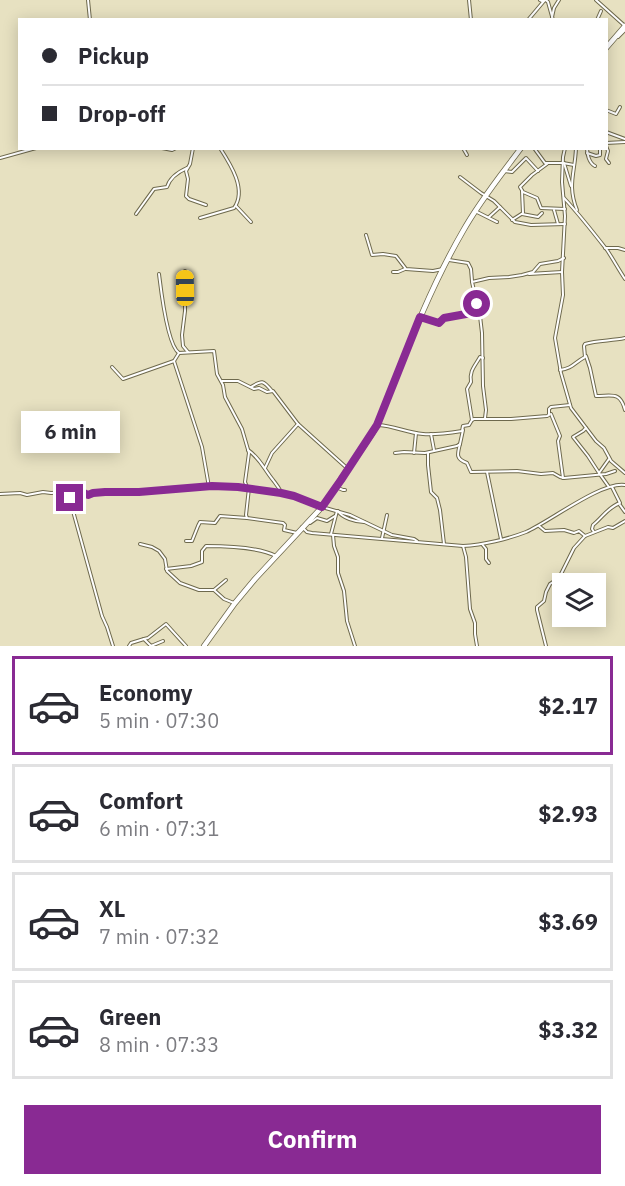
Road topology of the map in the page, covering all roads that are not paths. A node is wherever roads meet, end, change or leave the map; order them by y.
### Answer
1 (89, 0) edge
2 (469, 0) edge
3 (540, 0) edge
4 (545, 0) edge
5 (559, 0) edge
6 (596, 0) edge
7 (601, 11) dead end
8 (90, 18) edge
9 (471, 18) edge
10 (530, 18) edge
11 (553, 18) edge
12 (598, 18) edge
13 (625, 28) edge
14 (608, 44) edge
15 (620, 107) dead end
16 (608, 111) edge
17 (608, 133) edge
18 (625, 140) edge
19 (608, 144) edge
20 (29, 150) edge
21 (194, 150) edge
22 (221, 150) edge
23 (464, 150) edge
24 (520, 150) edge
25 (535, 150) edge
26 (565, 150) edge
27 (576, 150) edge
28 (600, 150) edge
29 (608, 150) edge
30 (587, 153) joint
31 (467, 154) dead end
32 (0, 158) edge
33 (563, 163) junction
34 (609, 163) dead end
35 (547, 164) junction
36 (575, 166) junction
37 (595, 166) dead end
38 (187, 168) junction
39 (504, 171) junction
40 (538, 171) junction
41 (460, 177) dead end
42 (571, 188) junction
43 (522, 191) junction
44 (485, 196) junction
45 (564, 198) junction
46 (206, 205) dead end
47 (236, 206) junction
48 (500, 207) junction
49 (554, 209) junction
50 (565, 209) junction
51 (475, 212) junction
52 (542, 213) dead end
53 (578, 213) junction
54 (136, 214) dead end
55 (522, 214) junction
56 (200, 218) dead end
57 (489, 218) junction
58 (512, 220) junction
59 (251, 222) dead end
60 (497, 222) dead end
61 (558, 224) junction
62 (565, 224) junction
63 (366, 235) dead end
64 (605, 248) junction
65 (625, 250) edge
66 (564, 258) junction
67 (448, 260) junction
68 (405, 269) junction
69 (443, 270) junction
70 (185, 272) dead end
71 (393, 272) dead end
72 (562, 272) junction
73 (526, 273) junction
74 (159, 274) dead end
75 (625, 279) edge
76 (472, 281) junction
77 (479, 310) junction
78 (420, 317) junction
79 (625, 338) edge
80 (188, 352) junction
81 (179, 353) junction
82 (586, 356) junction
83 (483, 358) junction
84 (174, 361) junction
85 (112, 367) dead end
86 (560, 370) junction
87 (221, 381) junction
88 (229, 381) junction
89 (250, 387) junction
90 (224, 389) junction
91 (272, 391) junction
92 (570, 405) junction
93 (625, 410) edge
94 (551, 414) dead end
95 (485, 418) junction
96 (472, 420) junction
97 (298, 424) junction
98 (377, 425) junction
99 (586, 428) junction
100 (463, 430) junction
101 (416, 433) junction
102 (431, 434) junction
103 (460, 444) junction
104 (248, 450) junction
105 (434, 450) junction
106 (395, 453) dead end
107 (414, 453) junction
108 (428, 453) junction
109 (609, 459) junction
110 (265, 468) junction
111 (348, 469) junction
112 (615, 471) dead end
113 (487, 472) junction
114 (625, 473) edge
115 (600, 474) junction
116 (563, 478) junction
117 (625, 483) edge
118 (209, 487) junction
119 (336, 487) junction
120 (611, 487) junction
121 (248, 488) junction
122 (345, 490) dead end
123 (71, 492) junction
124 (281, 493) junction
125 (0, 494) edge
126 (620, 502) junction
127 (322, 507) junction
128 (337, 511) junction
129 (625, 512) edge
130 (387, 515) dead end
131 (335, 516) junction
132 (247, 518) junction
133 (625, 521) edge
134 (308, 522) junction
135 (538, 526) junction
136 (302, 527) junction
137 (384, 532) junction
138 (594, 532) junction
139 (297, 534) junction
140 (332, 534) junction
141 (585, 537) junction
142 (382, 539) junction
143 (501, 539) junction
144 (186, 541) dead end
145 (417, 542) junction
146 (140, 544) dead end
147 (444, 544) junction
148 (482, 544) junction
149 (463, 546) junction
150 (276, 556) junction
151 (489, 563) dead end
152 (166, 569) junction
153 (226, 580) dead end
154 (214, 590) junction
155 (235, 603) junction
156 (144, 639) junction
157 (163, 641) dead end
158 (113, 646) edge
159 (129, 646) edge
160 (186, 646) edge
161 (204, 646) edge
162 (355, 646) edge
163 (477, 646) edge
164 (546, 646) edge

1 - 8 street
2 - 9 street
3 - 4 street
4 - 10 street
4 - 11 street
5 - 11 street
6 - 13 street
7 - 12 street
13 - 14 main road
15 - 16 street
17 - 18 street
18 - 19 street
20 - 32 street
21 - 38 street
22 - 47 street
23 - 31 street
24 - 39 main road
25 - 35 street
26 - 33 street
27 - 36 street
28 - 30 street
29 - 34 street
30 - 37 street
33 - 35 street
33 - 36 street
33 - 42 street
33 - 45 street
35 - 40 street
36 - 42 street
38 - 46 street
38 - 54 street
39 - 40 street
39 - 44 main road
40 - 43 street
41 - 44 street
42 - 53 street
43 - 49 street
43 - 55 street
44 - 48 street
44 - 51 main road
45 - 50 street
45 - 53 street
47 - 56 street
47 - 59 street
48 - 57 street
48 - 58 street
49 - 50 street
49 - 61 street
50 - 62 street
51 - 57 street
51 - 67 main road
52 - 55 street
53 - 64 street
55 - 58 street
57 - 60 street
58 - 61 street
61 - 62 street
62 - 66 street
63 - 68 street
64 - 65 street
64 - 75 street
66 - 72 street
66 - 73 street
67 - 69 main road
67 - 76 street
68 - 69 street
68 - 71 street
69 - 78 main road
70 - 80 street
72 - 73 street
72 - 86 street
73 - 76 street
74 - 81 street
76 - 77 street
77 - 78 street
77 - 83 street
78 - 98 main road
79 - 82 street
80 - 81 street
80 - 87 street
81 - 84 street
82 - 86 street
82 - 93 street
83 - 95 street
83 - 96 street
84 - 85 street
84 - 118 street
86 - 92 street
87 - 88 street
87 - 90 street
88 - 89 street
88 - 90 street
89 - 91 street
89 - 91 street
90 - 104 street
91 - 97 street
92 - 95 street
92 - 99 street
94 - 116 street
95 - 96 street
96 - 100 street
97 - 110 street
97 - 111 street
98 - 101 street
98 - 111 main road
99 - 109 street
99 - 115 street
100 - 102 street
100 - 103 street
101 - 102 street
101 - 107 street
102 - 105 street
103 - 105 street
103 - 113 street
104 - 110 street
104 - 121 street
105 - 108 street
106 - 107 street
107 - 108 street
108 - 147 street
109 - 114 street
109 - 115 street
110 - 124 street
111 - 119 main road
112 - 115 street
113 - 116 street
113 - 143 street
115 - 116 street
115 - 120 street
117 - 120 street
118 - 121 street
118 - 123 street
119 - 122 street
119 - 127 main road
120 - 126 street
120 - 135 street
121 - 124 street
121 - 132 street
123 - 125 street
123 - 158 street
124 - 127 street
126 - 129 street
126 - 138 street
127 - 128 street
127 - 134 main road
128 - 131 street
128 - 137 street
130 - 137 street
131 - 134 street
131 - 140 street
132 - 139 street
132 - 144 street
133 - 138 street
134 - 136 main road
135 - 141 street
135 - 143 street
136 - 139 main road
136 - 140 street
137 - 142 street
137 - 145 street
138 - 141 street
139 - 150 main road
140 - 142 street
140 - 162 street
141 - 164 street
142 - 145 street
143 - 148 street
145 - 147 street
146 - 152 street
147 - 149 street
148 - 149 street
148 - 151 street
149 - 163 street
150 - 152 street
150 - 155 main road
152 - 154 street
153 - 154 street
154 - 155 street
155 - 161 main road
156 - 157 street
156 - 159 street
156 - 160 street

